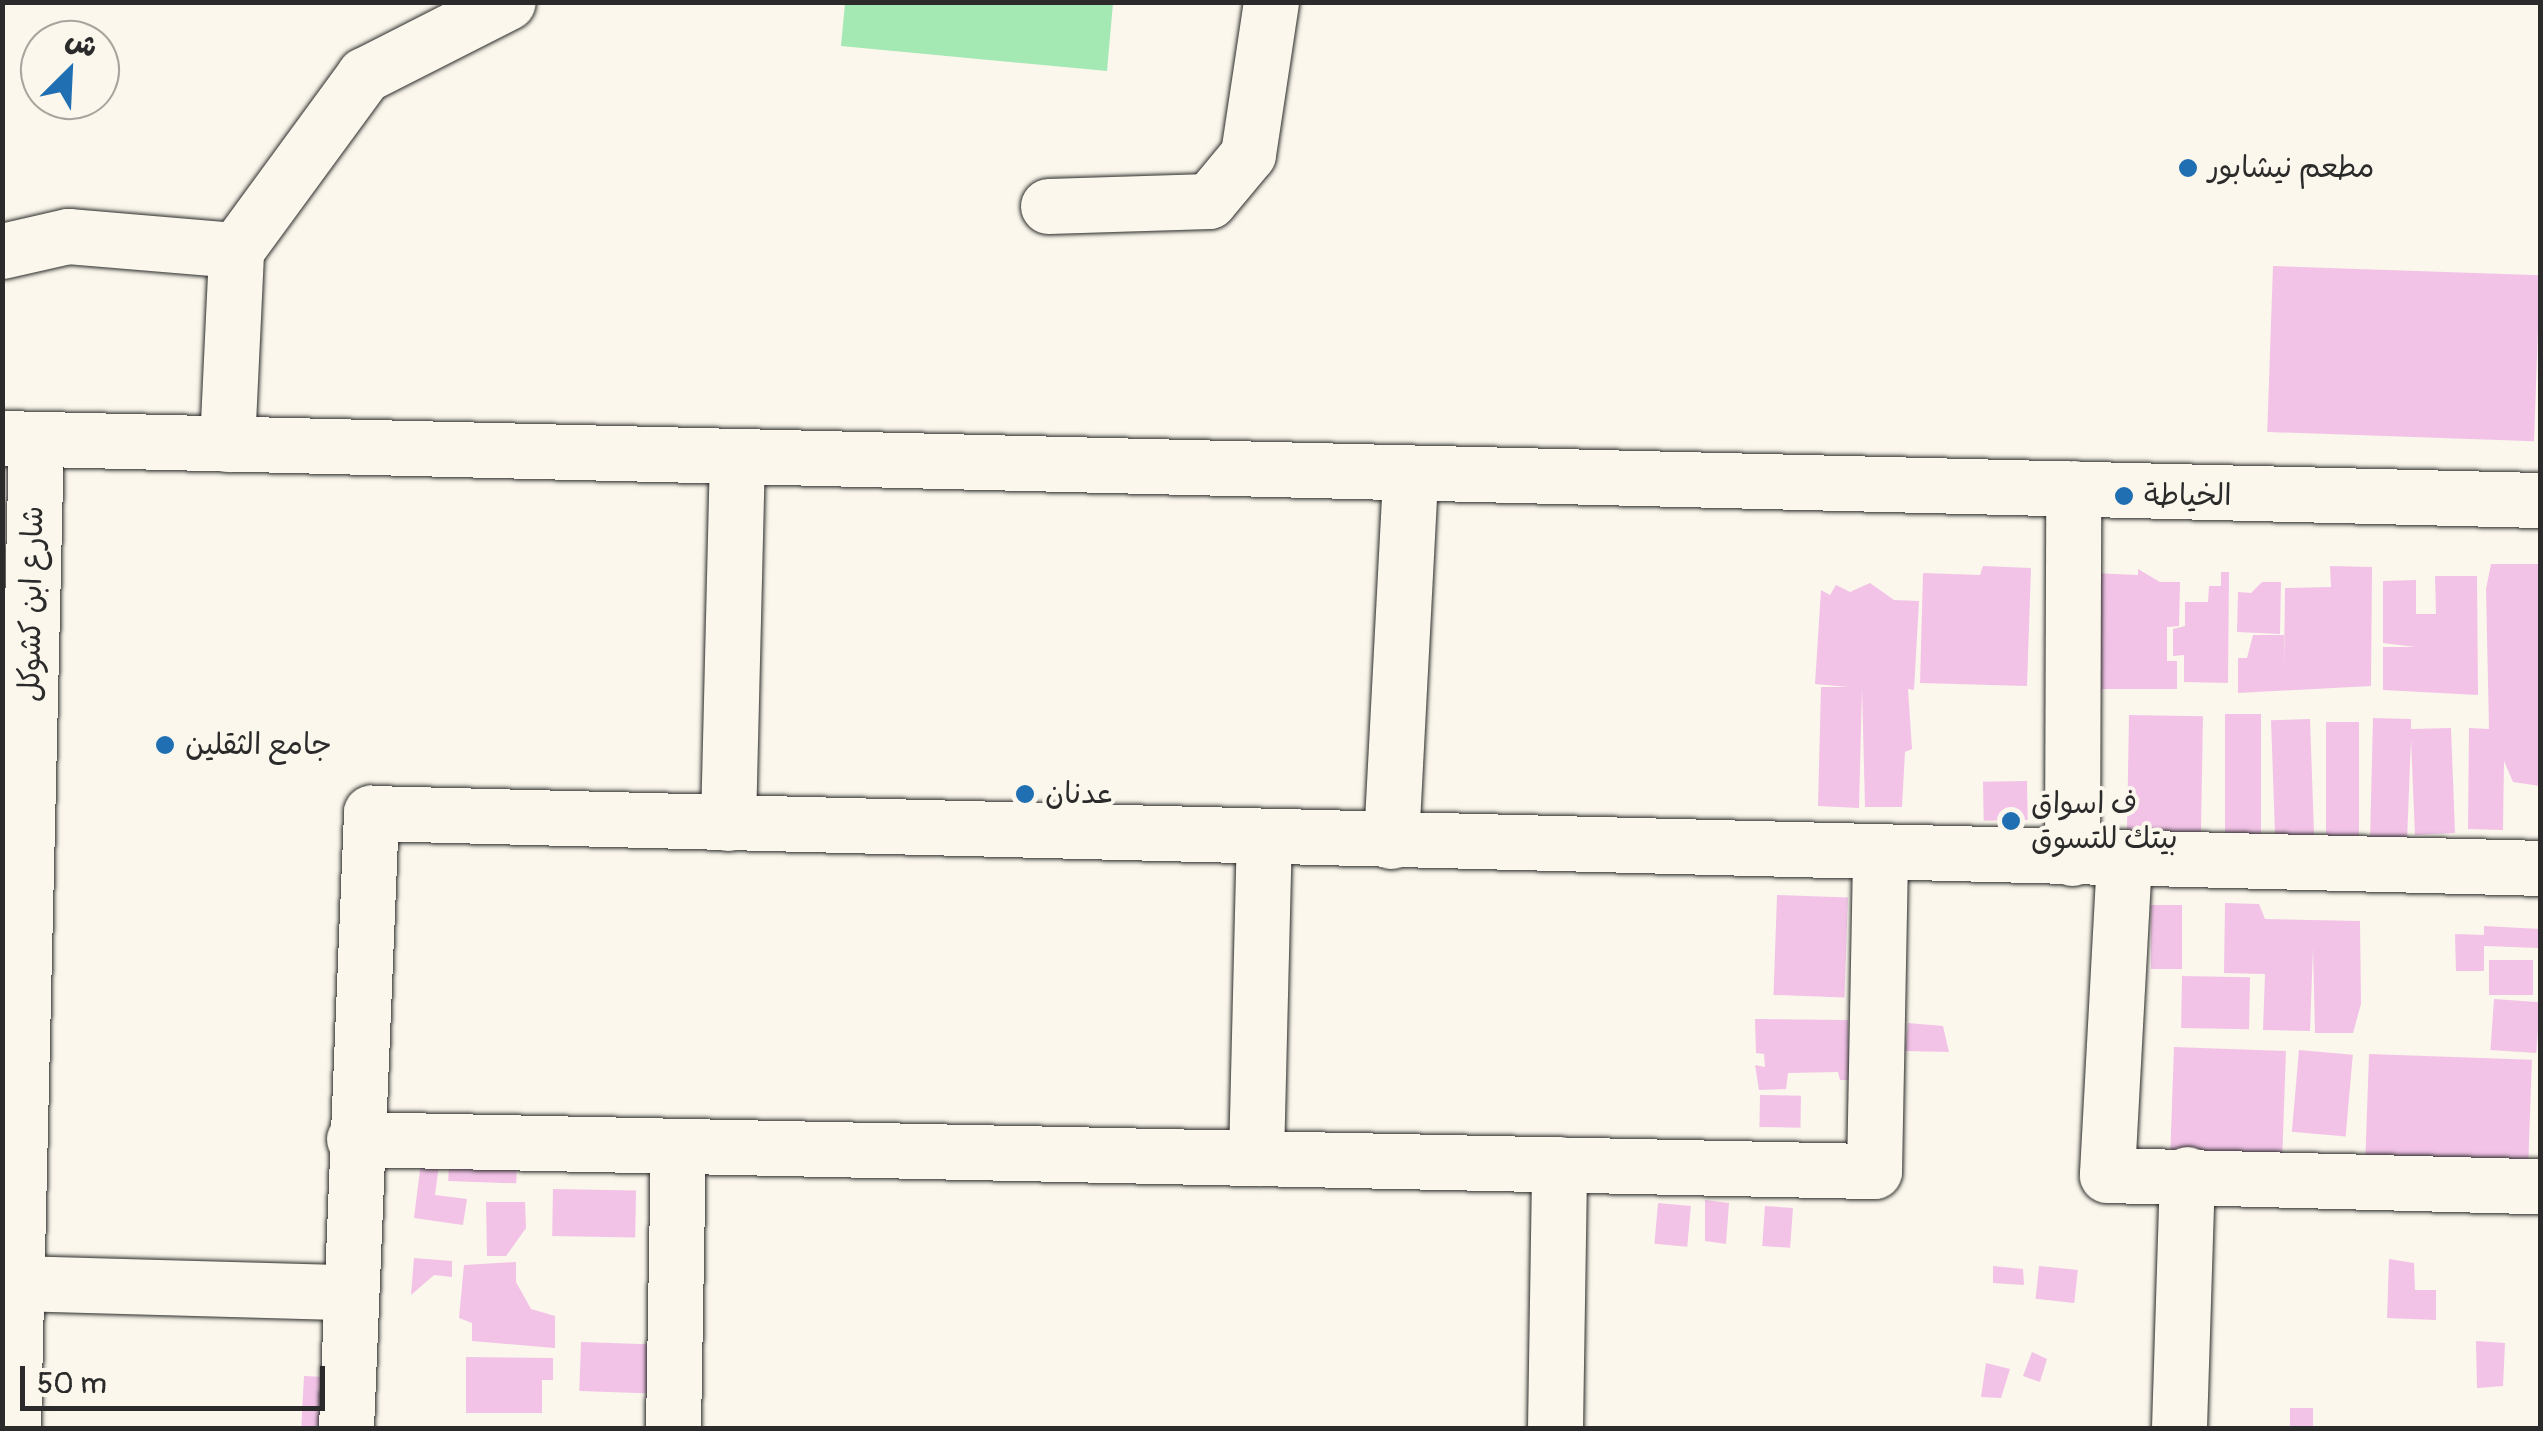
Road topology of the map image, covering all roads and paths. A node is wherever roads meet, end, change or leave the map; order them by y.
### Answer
1 (508, 2) edge
2 (1271, 2) edge
3 (1048, 206) dead end
4 (236, 250) junction
5 (2, 251) edge
6 (19, 439) edge
7 (226, 444) junction
8 (737, 456) junction
9 (1410, 472) junction
10 (2073, 488) junction
11 (2540, 500) edge
12 (728, 822) junction
13 (1264, 837) junction
14 (1391, 841) junction
15 (1880, 854) junction
16 (2098, 859) junction
17 (2540, 868) edge
18 (11, 1132) edge
19 (354, 1139) junction
20 (678, 1146) junction
21 (1256, 1158) junction
22 (1559, 1164) junction
23 (2187, 1174) junction
24 (2540, 1186) edge
25 (16, 1282) junction
26 (347, 1292) junction
27 (12, 1428) edge
28 (346, 1428) edge
29 (673, 1428) edge
30 (1555, 1428) edge
31 (2179, 1428) edge

1 - 4 street
2 - 3 street
4 - 5 street
4 - 7 street
6 - 7 street
6 - 18 street, شارع ابن كشوكل
7 - 8 street
8 - 9 street
8 - 12 street
9 - 10 street
9 - 14 street
10 - 11 street
10 - 16 street
12 - 13 street
12 - 19 street
13 - 14 street
13 - 21 street
14 - 15 street
15 - 16 street
15 - 22 street
16 - 17 street
16 - 23 street
18 - 25 street, شارع ابن كشوكل
19 - 20 street
19 - 26 street
20 - 21 street
20 - 29 street
21 - 22 street
22 - 30 street
23 - 24 street
23 - 31 street
25 - 26 street
25 - 27 street, شارع ابن كشوكل
26 - 28 street

